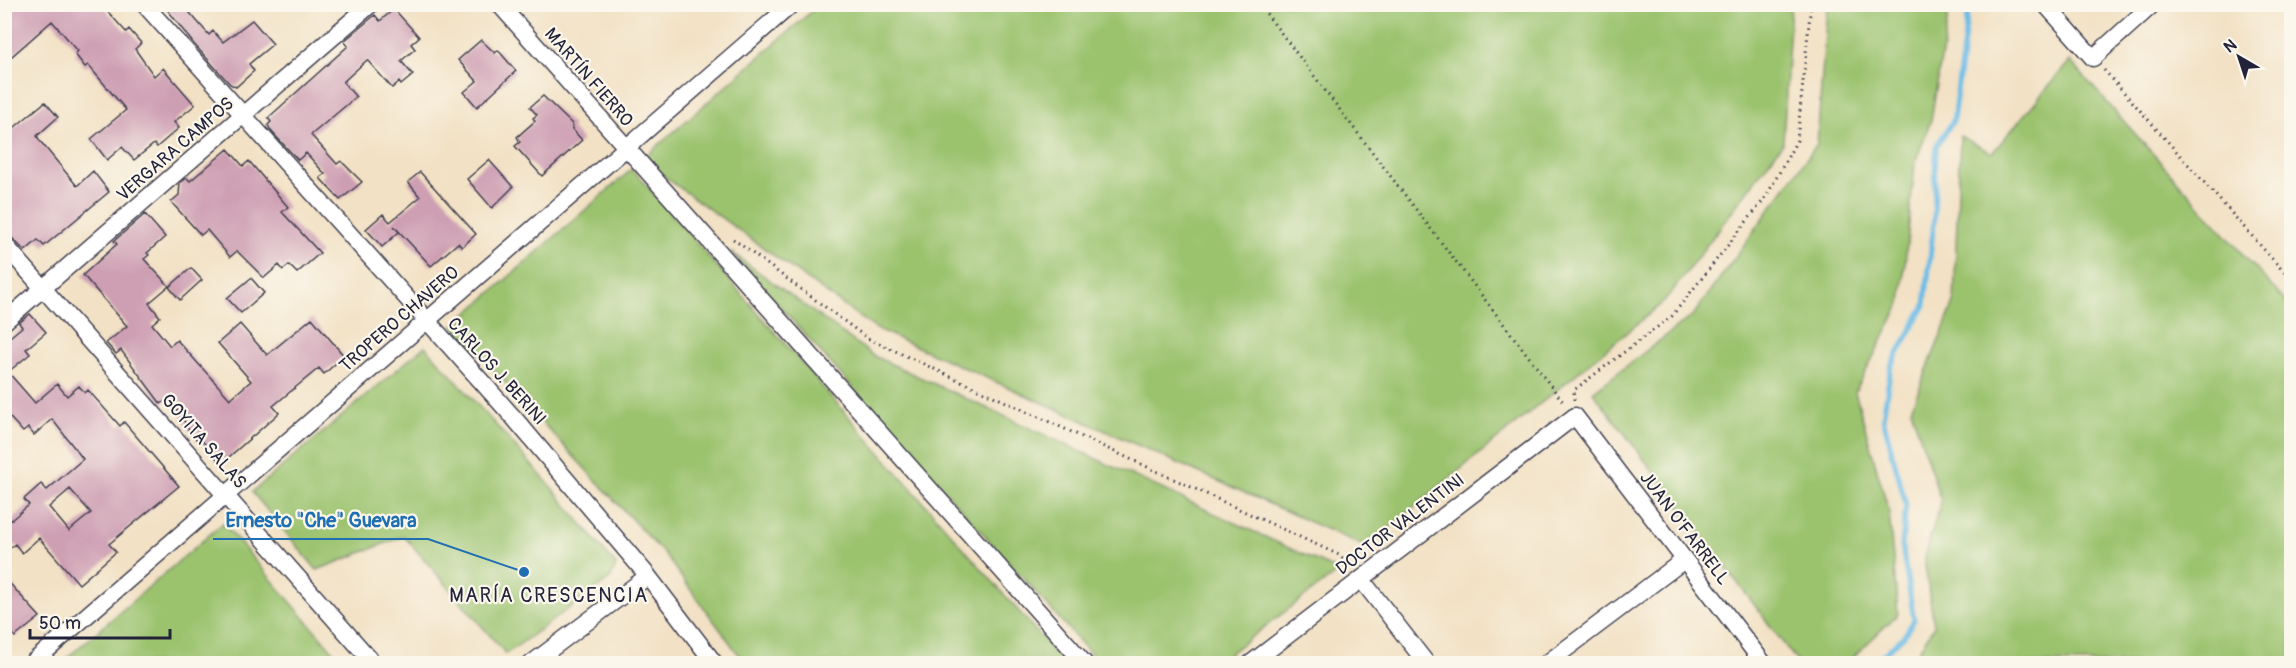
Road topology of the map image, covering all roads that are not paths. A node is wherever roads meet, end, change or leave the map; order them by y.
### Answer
1 (144, 4) edge
2 (371, 4) edge
3 (499, 4) edge
4 (792, 4) edge
5 (2045, 4) edge
6 (2153, 4) edge
7 (243, 116) junction
8 (626, 148) junction
9 (4, 244) edge
10 (44, 288) junction
11 (4, 322) edge
12 (427, 322) junction
13 (1575, 416) joint
14 (225, 494) junction
15 (1684, 560) junction
16 (648, 576) junction
17 (1361, 579) junction
18 (31, 663) edge
19 (374, 663) edge
20 (531, 663) edge
21 (715, 663) edge
22 (1085, 663) edge
23 (1250, 663) edge
24 (1427, 663) edge
25 (1546, 663) edge
26 (1764, 663) edge

1 - 7 street, CARLOS J. BERINI
2 - 7 street, VERGARA CAMPOS
3 - 8 street, MARTÍN FIERRO
4 - 8 street, TROPERO CHAVERO
5 - 6 street
7 - 10 street, VERGARA CAMPOS
7 - 12 street, CARLOS J. BERINI
8 - 12 street, TROPERO CHAVERO
8 - 22 street, MARTÍN FIERRO
9 - 10 street, GOYITA SALAS
10 - 11 street, VERGARA CAMPOS
10 - 14 street, GOYITA SALAS
12 - 14 street, TROPERO CHAVERO
12 - 16 street, CARLOS J. BERINI
13 - 15 street, JUAN O'FARRELL
13 - 17 street, DOCTOR VALENTINI
14 - 18 street, TROPERO CHAVERO
14 - 19 street, GOYITA SALAS
15 - 25 street
15 - 26 street, JUAN O'FARRELL
16 - 20 street
16 - 21 street, CARLOS J. BERINI
17 - 23 street, DOCTOR VALENTINI
17 - 24 street

